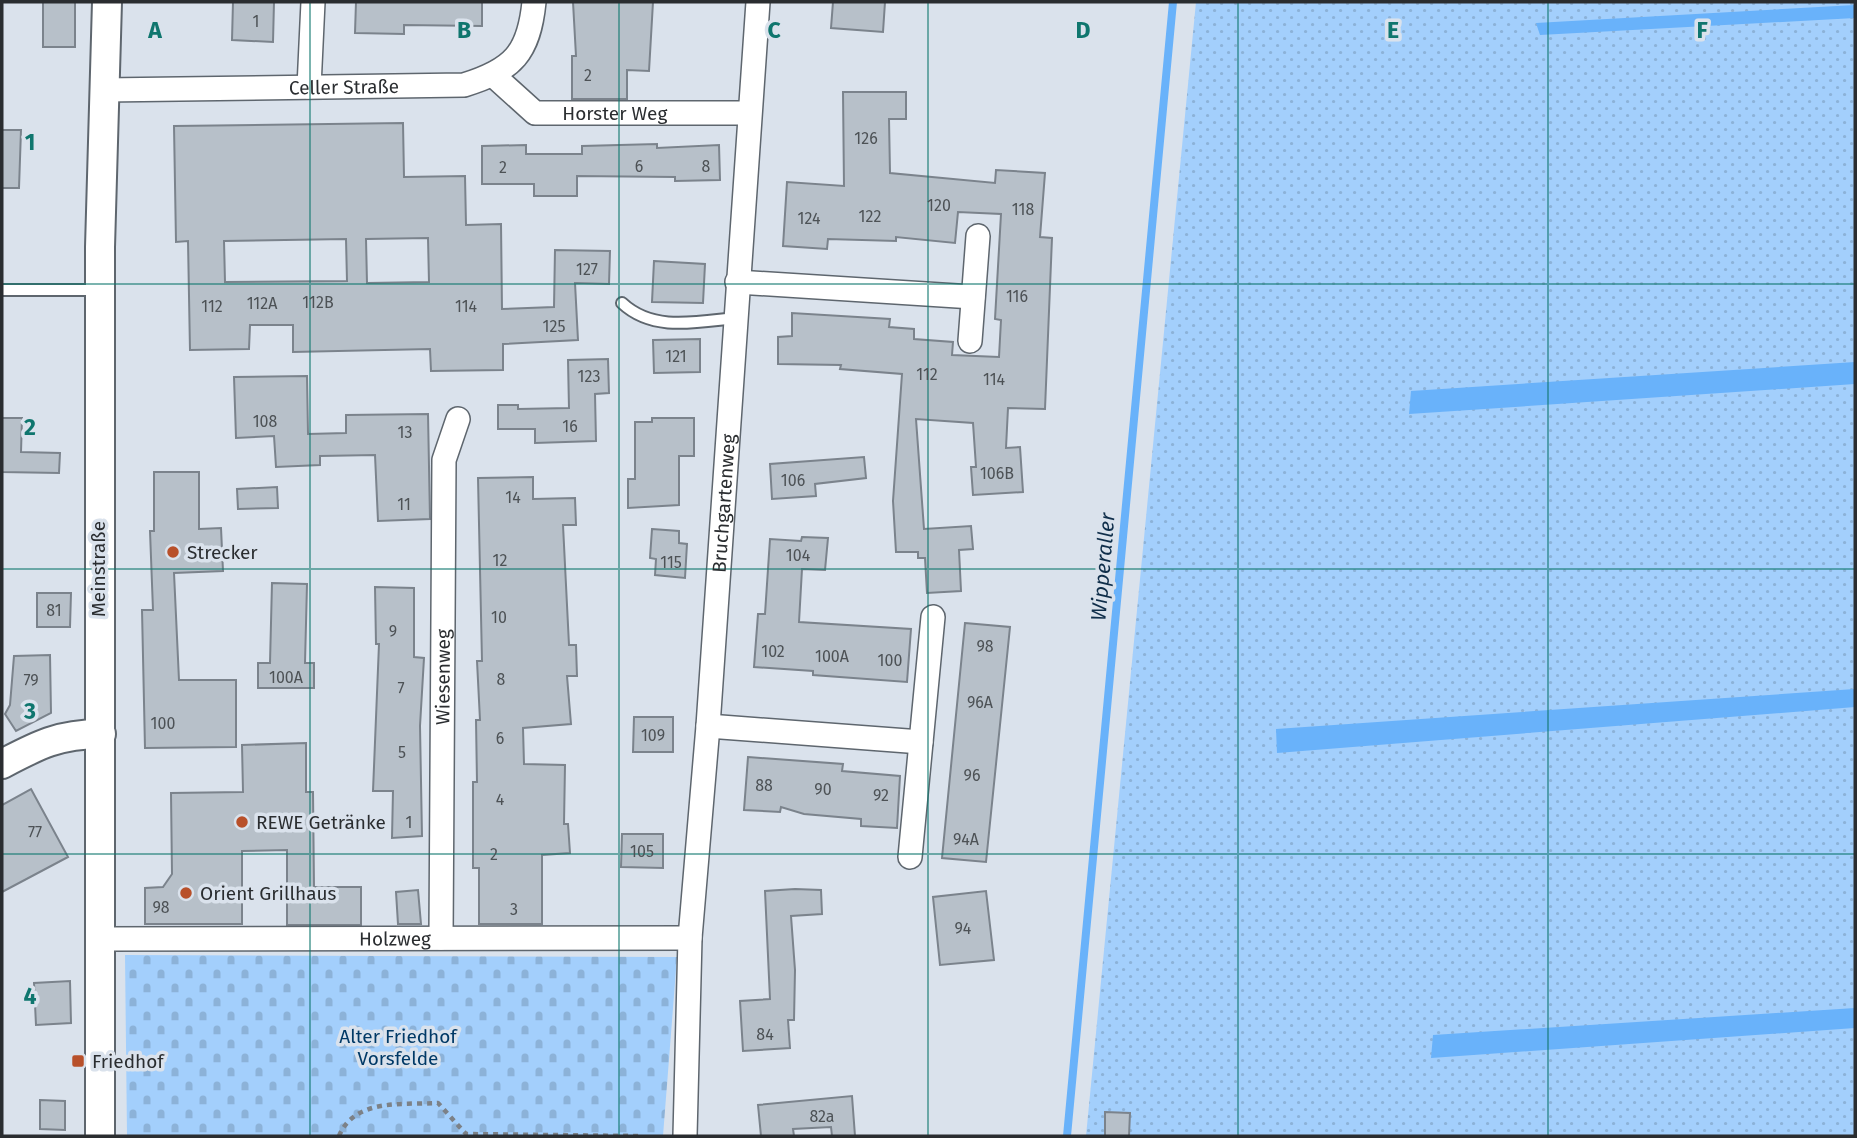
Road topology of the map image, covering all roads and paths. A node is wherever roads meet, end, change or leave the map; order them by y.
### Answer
1 (107, 2) edge
2 (313, 2) edge
3 (534, 2) edge
4 (758, 2) edge
5 (494, 76) junction
6 (309, 87) junction
7 (104, 90) junction
8 (748, 113) junction
9 (978, 236) dead end
10 (737, 282) junction
11 (2, 290) edge
12 (100, 290) junction
13 (973, 297) junction
14 (622, 303) dead end
15 (735, 318) junction
16 (970, 341) dead end
17 (458, 419) dead end
18 (933, 617) dead end
19 (708, 726) junction
20 (101, 734) junction
21 (921, 742) junction
22 (2, 764) edge
23 (910, 857) dead end
24 (441, 938) junction
25 (690, 938) junction
26 (101, 939) junction
27 (465, 1135) edge
28 (100, 1136) edge
29 (339, 1136) edge
30 (640, 1136) edge
31 (685, 1136) edge

1 - 7 street, Meinstraße
2 - 6 street
3 - 5 street, Celler Straße
4 - 8 street, Bruchgartenweg
5 - 6 street, Celler Straße
5 - 8 street, Horster Weg
6 - 7 street, Celler Straße
7 - 12 street, Meinstraße
8 - 10 street, Bruchgartenweg
9 - 13 street
10 - 13 street
10 - 15 street, Bruchgartenweg
11 - 12 lane
12 - 20 street, Meinstraße
13 - 16 street
14 - 15 lane
15 - 19 street, Bruchgartenweg
17 - 24 street, Wiesenweg
18 - 21 street
19 - 21 street
19 - 25 street, Bruchgartenweg
20 - 22 street
20 - 26 street, Meinstraße
21 - 23 street
24 - 25 street, Holzweg
24 - 26 street, Holzweg
25 - 31 street, Bruchgartenweg
26 - 28 street, Meinstraße
27 - 29 path
27 - 30 path

